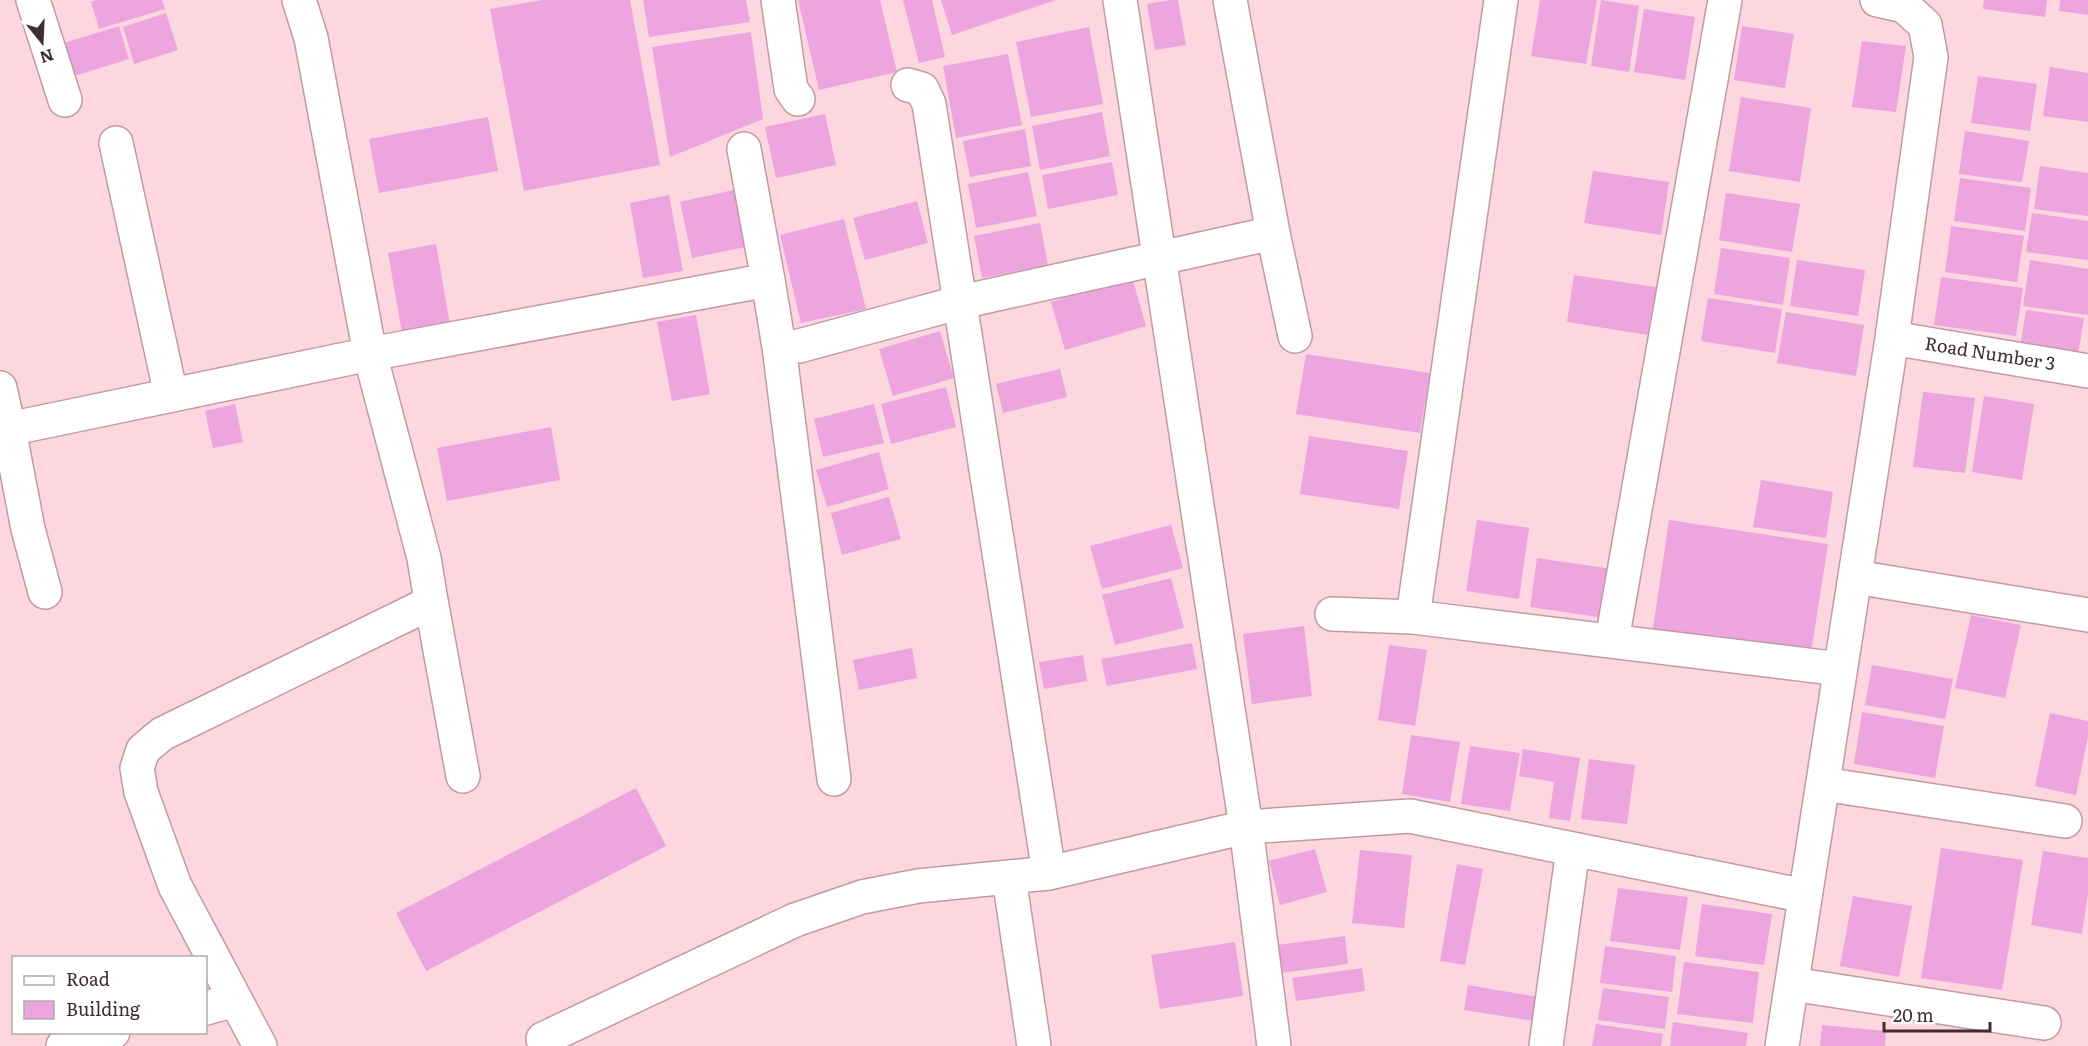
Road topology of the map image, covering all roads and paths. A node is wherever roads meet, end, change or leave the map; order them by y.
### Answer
1 (33, 0) edge
2 (299, 0) edge
3 (778, 0) edge
4 (1120, 0) edge
5 (1230, 0) edge
6 (1501, 0) edge
7 (1725, 0) edge
8 (1877, 0) edge
9 (908, 86) dead end
10 (798, 99) dead end
11 (65, 100) dead end
12 (116, 143) dead end
13 (744, 149) dead end
14 (1273, 232) junction
15 (1160, 259) junction
16 (768, 280) junction
17 (961, 303) junction
18 (1295, 336) dead end
19 (1892, 338) junction
20 (780, 347) junction
21 (370, 354) junction
22 (2088, 370) edge
23 (0, 388) edge
24 (171, 395) junction
25 (8, 424) junction
26 (1854, 577) junction
27 (45, 592) dead end
28 (430, 595) junction
29 (1332, 614) dead end
30 (2088, 615) edge
31 (1413, 617) junction
32 (1612, 640) junction
33 (1840, 669) junction
34 (463, 776) dead end
35 (834, 779) dead end
36 (1823, 784) junction
37 (2065, 821) dead end
38 (1246, 827) junction
39 (1573, 849) junction
40 (1050, 873) junction
41 (1009, 877) junction
42 (1805, 897) junction
43 (202, 956) edge
44 (207, 970) edge
45 (1792, 984) junction
46 (220, 1004) edge
47 (2044, 1023) dead end
48 (106, 1034) edge
49 (543, 1039) dead end
50 (63, 1046) edge
51 (260, 1046) edge
52 (1034, 1046) edge
53 (1274, 1046) edge
54 (1546, 1046) edge
55 (1782, 1046) edge

1 - 11 street
2 - 21 street
3 - 10 street
4 - 15 street
5 - 14 street
6 - 31 street
7 - 32 street
8 - 19 street
9 - 17 street
12 - 24 street
13 - 16 street
14 - 15 street
14 - 18 street
15 - 17 street
15 - 38 street
16 - 20 street
16 - 21 street
17 - 20 street
17 - 40 street
19 - 22 street, Road Number 3
19 - 26 street
20 - 35 street
21 - 24 street
21 - 28 street
23 - 25 street
24 - 25 street
25 - 27 street
26 - 30 street
26 - 33 street
28 - 34 street
28 - 43 street
29 - 31 street
31 - 32 street
32 - 33 street
33 - 36 street
36 - 37 street
36 - 42 street
38 - 39 street
38 - 40 street
38 - 53 street
39 - 42 street
39 - 54 street
40 - 41 street
41 - 49 street
41 - 52 street
42 - 45 street
44 - 46 street
45 - 47 street
45 - 55 street
46 - 51 street
48 - 50 street

